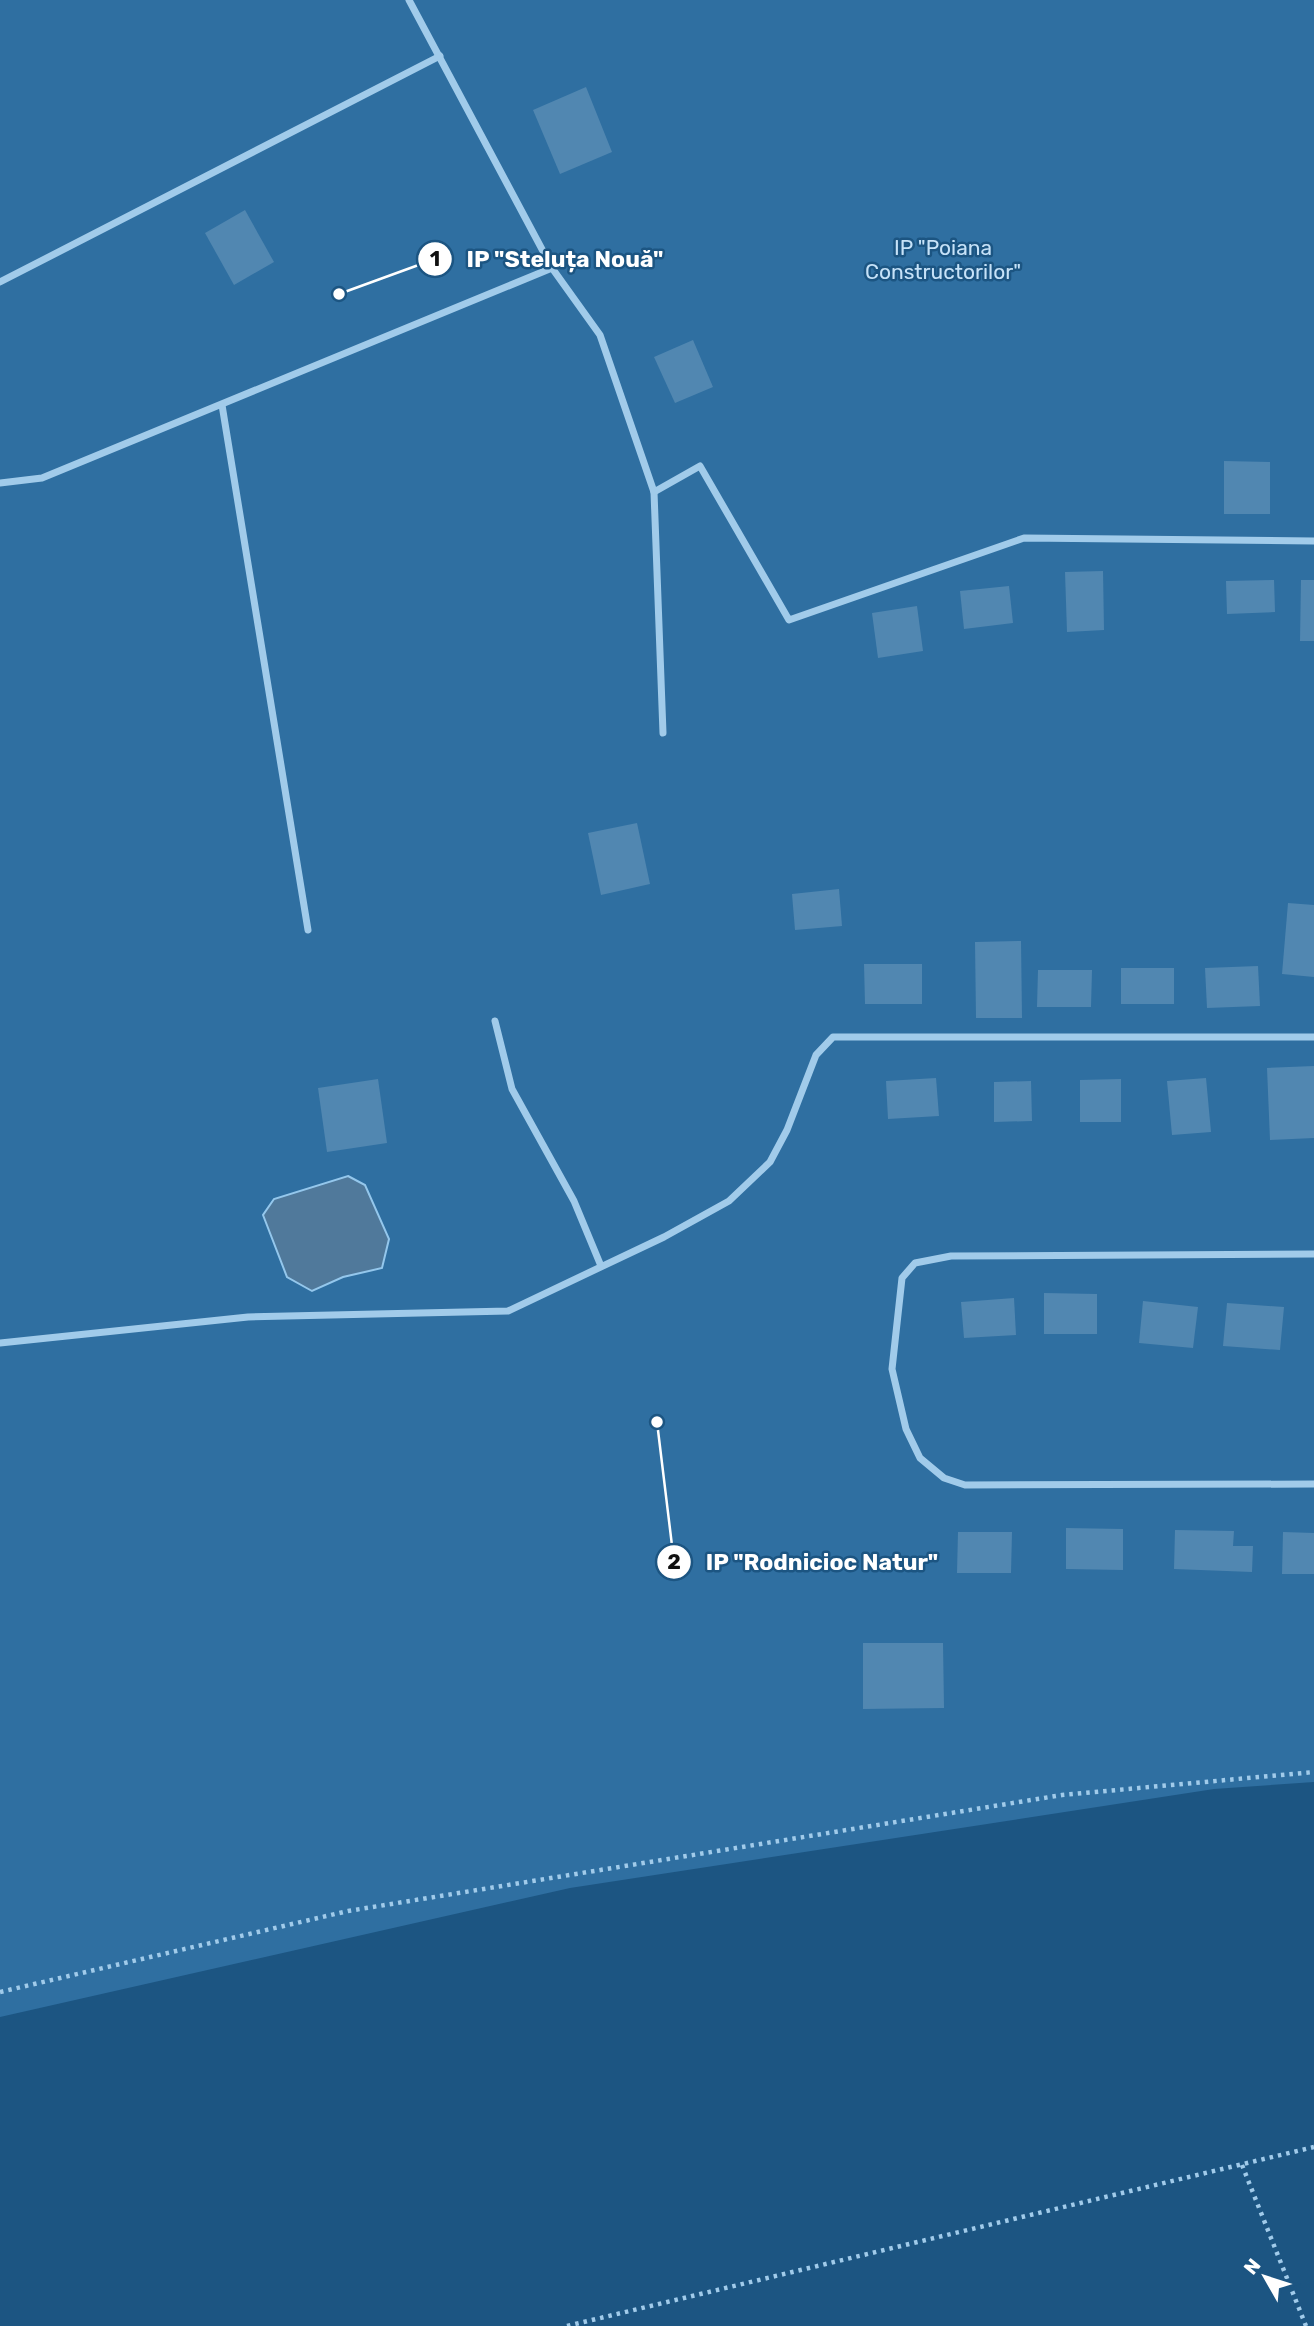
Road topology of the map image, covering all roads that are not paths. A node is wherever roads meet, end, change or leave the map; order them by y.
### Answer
1 (409, 0) edge
2 (440, 56) junction
3 (552, 268) junction
4 (0, 282) edge
5 (222, 405) junction
6 (0, 483) edge
7 (654, 492) junction
8 (1314, 541) edge
9 (663, 733) dead end
10 (308, 929) dead end
11 (495, 1021) dead end
12 (1314, 1037) edge
13 (1314, 1254) edge
14 (601, 1266) junction
15 (0, 1343) edge
16 (1314, 1484) edge

1 - 2 street
2 - 3 street
2 - 4 street
3 - 5 street
3 - 7 street
5 - 6 street
5 - 10 street
7 - 8 street
7 - 9 street
11 - 14 street
12 - 14 street
13 - 16 street
14 - 15 street

